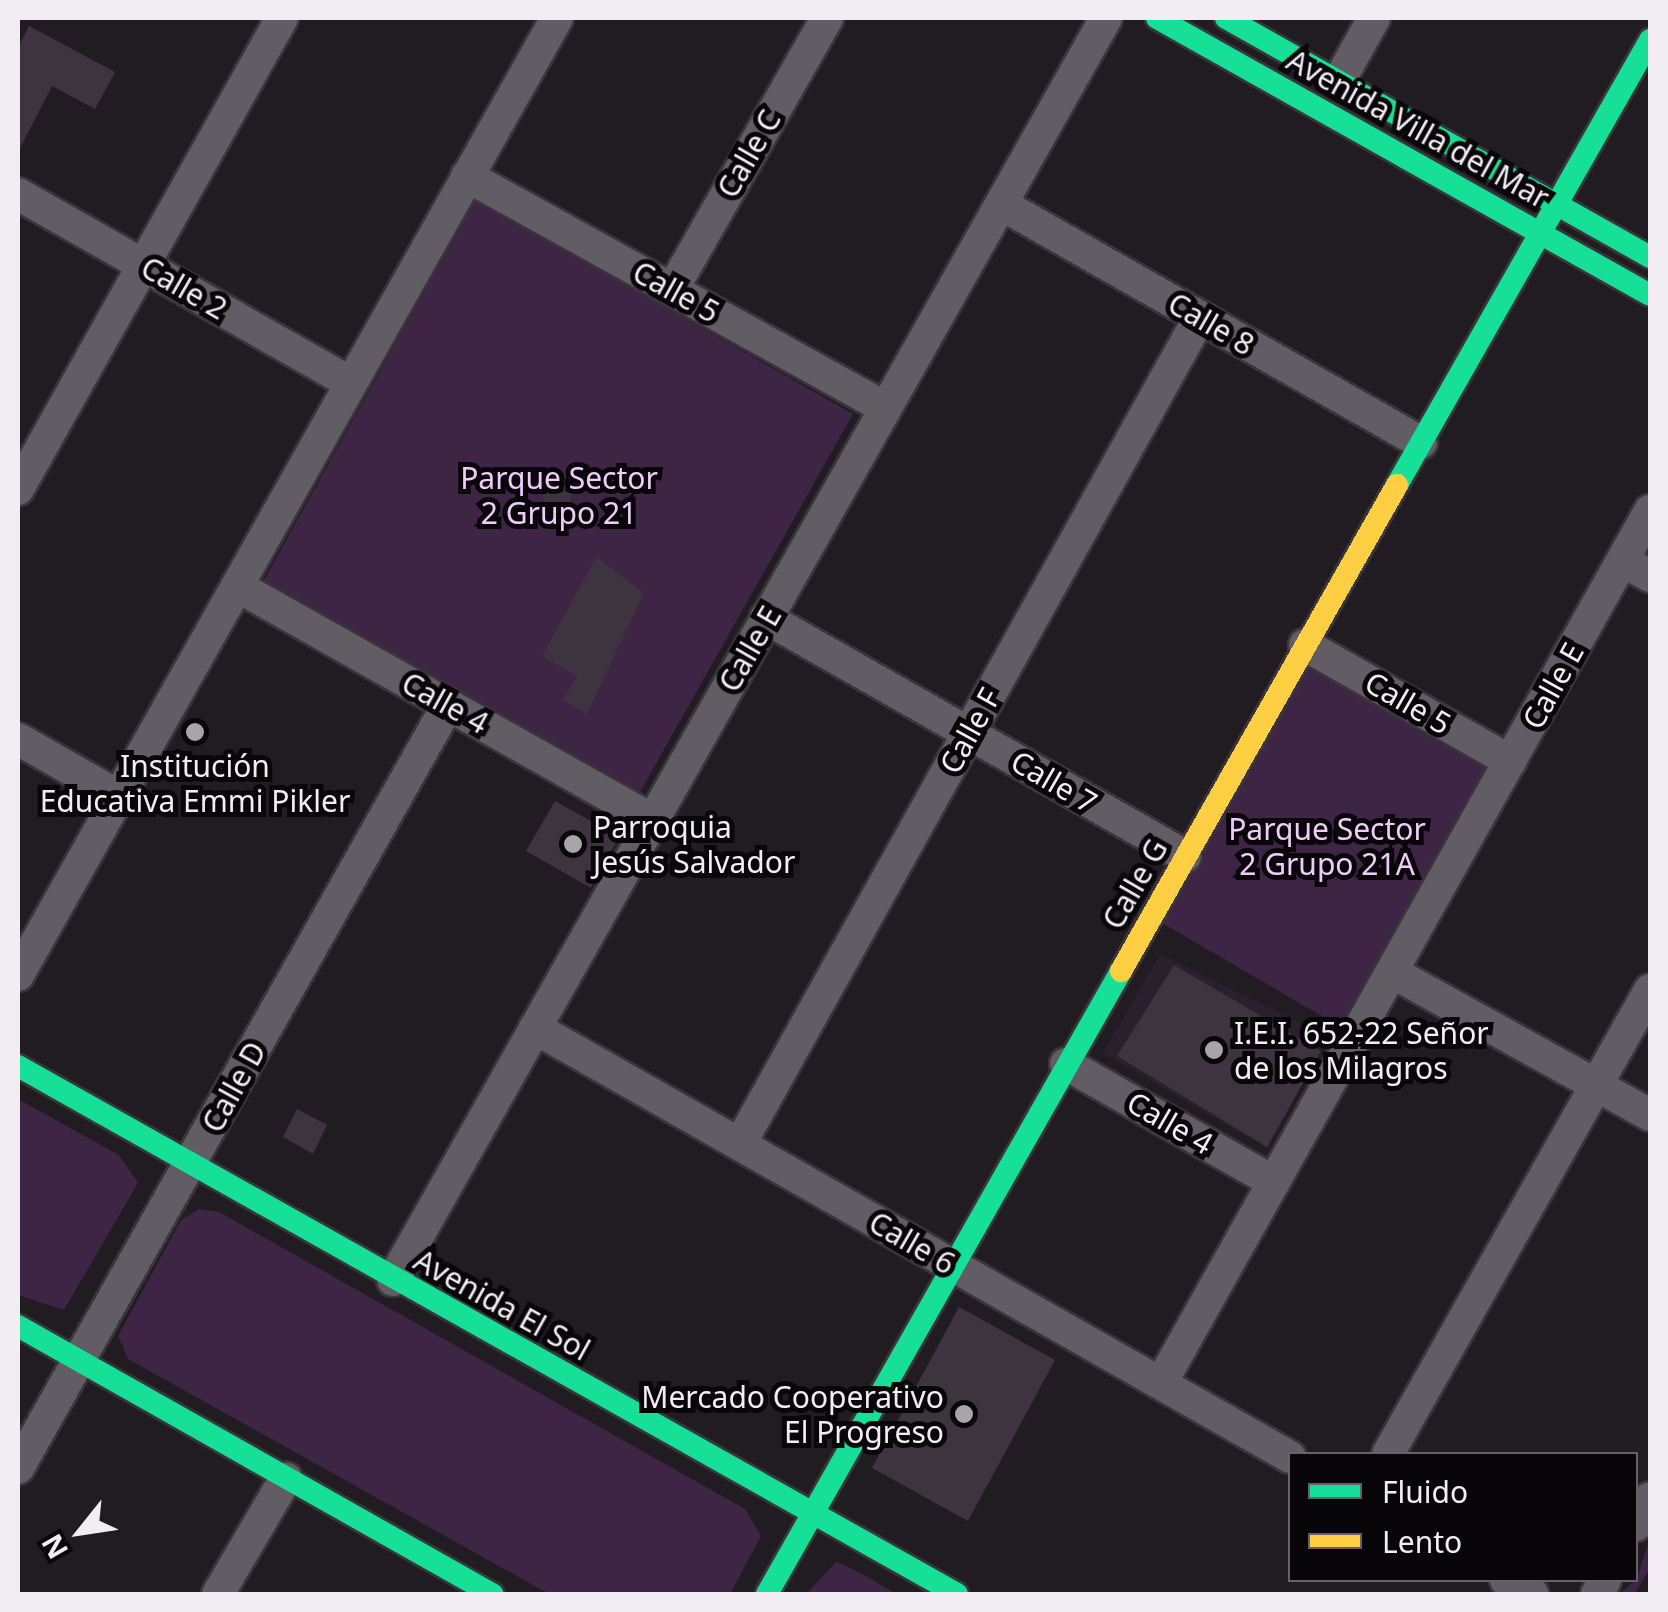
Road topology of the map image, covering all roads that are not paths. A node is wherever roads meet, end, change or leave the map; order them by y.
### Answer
1 (282, 18) edge
2 (557, 18) edge
3 (826, 18) edge
4 (1106, 18) edge
5 (1156, 18) edge
6 (1226, 18) edge
7 (1374, 18) edge
8 (1650, 40) edge
9 (1339, 81) junction
10 (467, 176) junction
11 (18, 194) edge
12 (1001, 204) junction
13 (1557, 204) junction
14 (1540, 232) junction
15 (1650, 257) edge
16 (143, 265) junction
17 (672, 290) junction
18 (1650, 295) edge
19 (1200, 317) junction
20 (351, 383) junction
21 (885, 408) junction
22 (1421, 442) junction
23 (18, 488) edge
24 (1650, 511) edge
25 (1637, 569) edge
26 (236, 586) junction
27 (766, 618) junction
28 (1305, 645) junction
29 (448, 705) junction
30 (968, 733) junction
31 (18, 739) edge
32 (1510, 762) junction
33 (118, 796) junction
34 (653, 820) junction
35 (1185, 856) junction
36 (1392, 972) junction
37 (18, 975) edge
38 (1650, 990) edge
39 (535, 1028) junction
40 (1066, 1064) junction
41 (18, 1066) edge
42 (1598, 1086) junction
43 (1650, 1115) edge
44 (740, 1144) junction
45 (190, 1164) junction
46 (1274, 1182) junction
47 (952, 1265) junction
48 (394, 1280) junction
49 (18, 1326) edge
50 (80, 1362) junction
51 (1161, 1384) junction
52 (1389, 1452) edge
53 (1288, 1456) edge
54 (18, 1468) edge
55 (286, 1478) junction
56 (1650, 1498) edge
57 (817, 1513) junction
58 (1638, 1521) edge
59 (1510, 1582) edge
60 (218, 1594) edge
61 (492, 1594) edge
62 (767, 1594) edge
63 (957, 1594) edge
64 (1532, 1594) edge

1 - 16 street
2 - 10 street
3 - 17 street, Calle C
4 - 12 street, Calle E
5 - 14 street, Avenida Villa del Mar
6 - 9 street, Avenida Villa del Mar
7 - 9 street
8 - 13 street
9 - 13 street, Avenida Villa del Mar
10 - 17 street, Calle 5
10 - 20 street
11 - 16 street, Calle 2
12 - 19 street, Calle 8
12 - 21 street, Calle E
13 - 14 street, Calle G
13 - 15 street, Avenida Villa del Mar
14 - 18 street, Avenida Villa del Mar
14 - 22 street, Calle G
16 - 20 street, Calle 2
16 - 23 street
17 - 21 street, Calle 5
19 - 22 street, Calle 8
19 - 30 street, Calle F
20 - 26 street
21 - 27 street, Calle E
22 - 28 street, Calle G
24 - 25 street, Calle E
25 - 32 street, Calle E
26 - 29 street, Calle 4
26 - 33 street
27 - 30 street, Calle 7
27 - 34 street, Calle E
28 - 32 street, Calle 5
28 - 35 street, Calle G
29 - 34 street, Calle 4
29 - 45 street, Calle D
30 - 35 street, Calle 7
30 - 44 street, Calle F
31 - 33 street
32 - 36 street, Calle E
33 - 37 street
34 - 39 street, Calle E
35 - 40 street, Calle G
36 - 42 street
36 - 46 street, Calle E
38 - 42 street
39 - 44 street, Calle 6
39 - 48 street, Calle E
40 - 46 street, Calle 4
40 - 47 street, Calle G
41 - 45 street, Avenida El Sol
42 - 43 street
42 - 52 street
44 - 47 street, Calle 6
45 - 48 street, Avenida El Sol
45 - 50 street, Calle D
46 - 51 street, Calle E
47 - 51 street, Calle 6
47 - 57 street, Calle G
48 - 57 street, Avenida El Sol
49 - 50 street
50 - 54 street, Calle D
50 - 55 street
51 - 53 street, Calle 6
55 - 60 street
55 - 61 street
56 - 58 street
57 - 62 street, Calle G
57 - 63 street, Avenida El Sol
59 - 64 street

